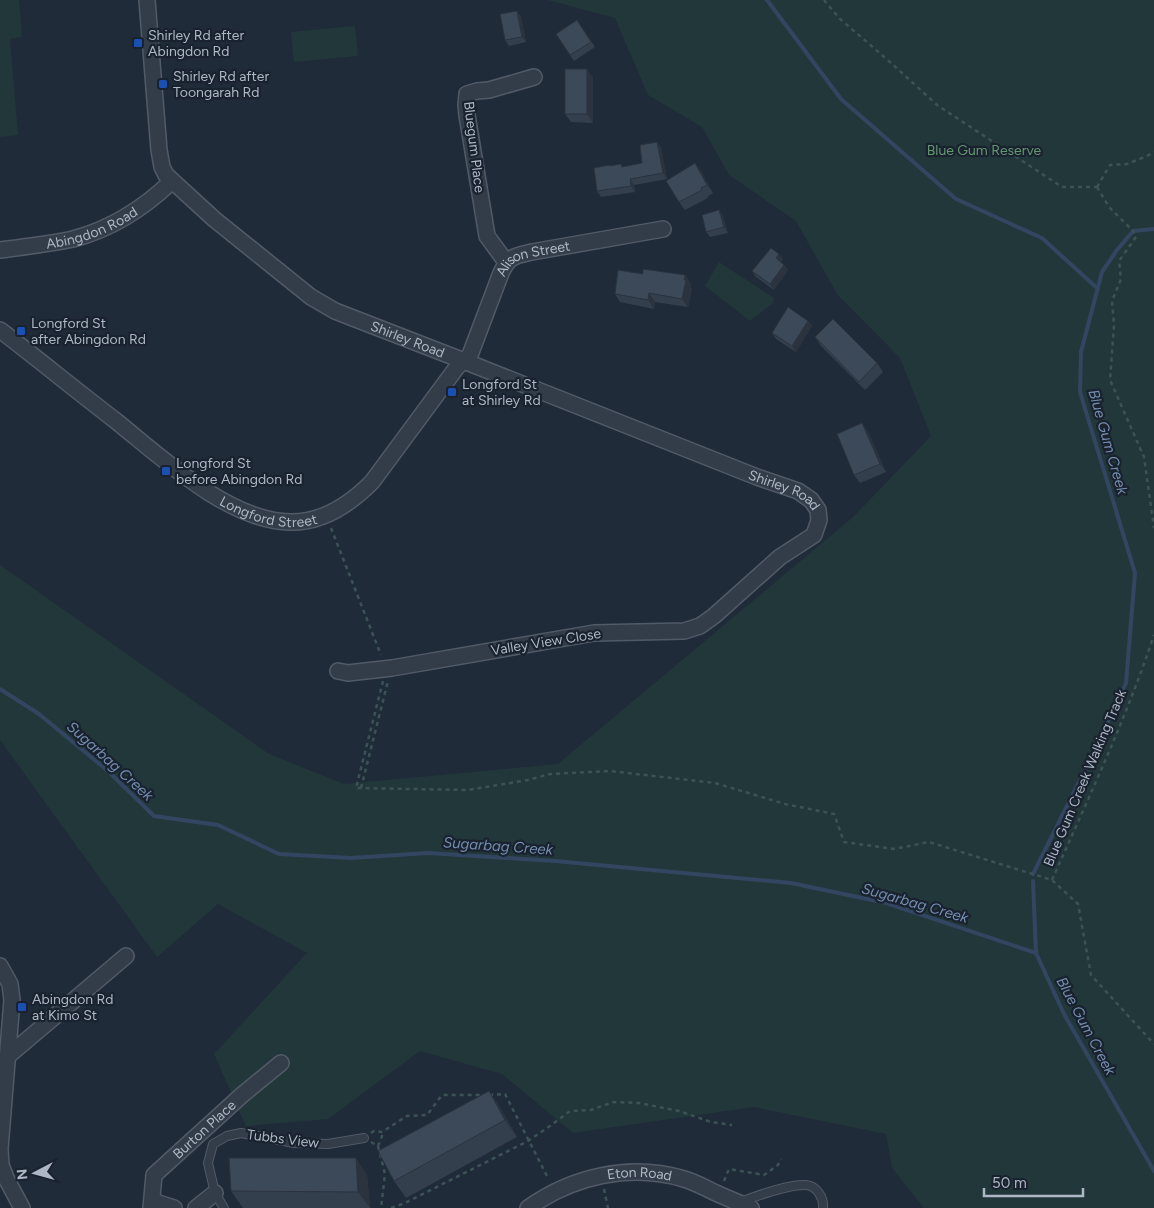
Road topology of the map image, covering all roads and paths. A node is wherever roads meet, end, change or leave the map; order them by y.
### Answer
1 (147, 0) edge
2 (824, 0) edge
3 (534, 77) dead end
4 (1154, 152) edge
5 (172, 181) junction
6 (1097, 187) junction
7 (663, 229) dead end
8 (0, 250) edge
9 (506, 262) junction
10 (0, 330) edge
11 (464, 361) junction
12 (326, 515) junction
13 (1154, 528) edge
14 (814, 534) joint
15 (1154, 635) edge
16 (389, 668) junction
17 (338, 671) dead end
18 (1052, 880) junction
19 (126, 956) dead end
20 (0, 966) edge
21 (1154, 1044) edge
22 (8, 1056) junction
23 (281, 1063) dead end
24 (732, 1125) dead end
25 (384, 1131) junction
26 (364, 1138) junction
27 (528, 1141) junction
28 (378, 1146) junction
29 (781, 1159) dead end
30 (601, 1175) junction
31 (548, 1178) dead end
32 (215, 1193) junction
33 (718, 1194) junction
34 (151, 1205) edge
35 (744, 1205) edge
36 (22, 1208) edge
37 (174, 1208) edge
38 (196, 1208) edge
39 (224, 1208) edge
40 (381, 1208) edge
41 (391, 1208) edge
42 (528, 1208) edge
43 (608, 1208) edge
44 (823, 1208) edge

1 - 5 street, Shirley Road
2 - 6 path
3 - 9 street, Bluegum Place
4 - 6 path
5 - 8 street, Abingdon Road
5 - 11 street, Shirley Road
6 - 13 path
7 - 9 street, Alison Street
9 - 11 street, Alison Street
10 - 12 street, Longford Street
11 - 12 street, Longford Street
11 - 14 street, Shirley Road
12 - 16 path
14 - 16 street, Valley View Close
15 - 18 path, Blue Gum Creek Walking Track
16 - 17 street, Valley View Close
16 - 18 path
18 - 21 path, Blue Gum Creek Walking Track
19 - 22 street
20 - 22 street
22 - 36 street
23 - 34 street, Burton Place
24 - 27 path
25 - 26 path
25 - 27 path
25 - 28 path
26 - 28 path
26 - 32 lane, Tubbs View
27 - 31 path
27 - 41 path
28 - 40 path
29 - 33 path
30 - 33 street, Eton Road
30 - 42 street, Eton Road
30 - 43 path
32 - 38 street
32 - 39 lane, Tubbs View
33 - 35 street, Eton Road
34 - 37 street
35 - 44 lane

